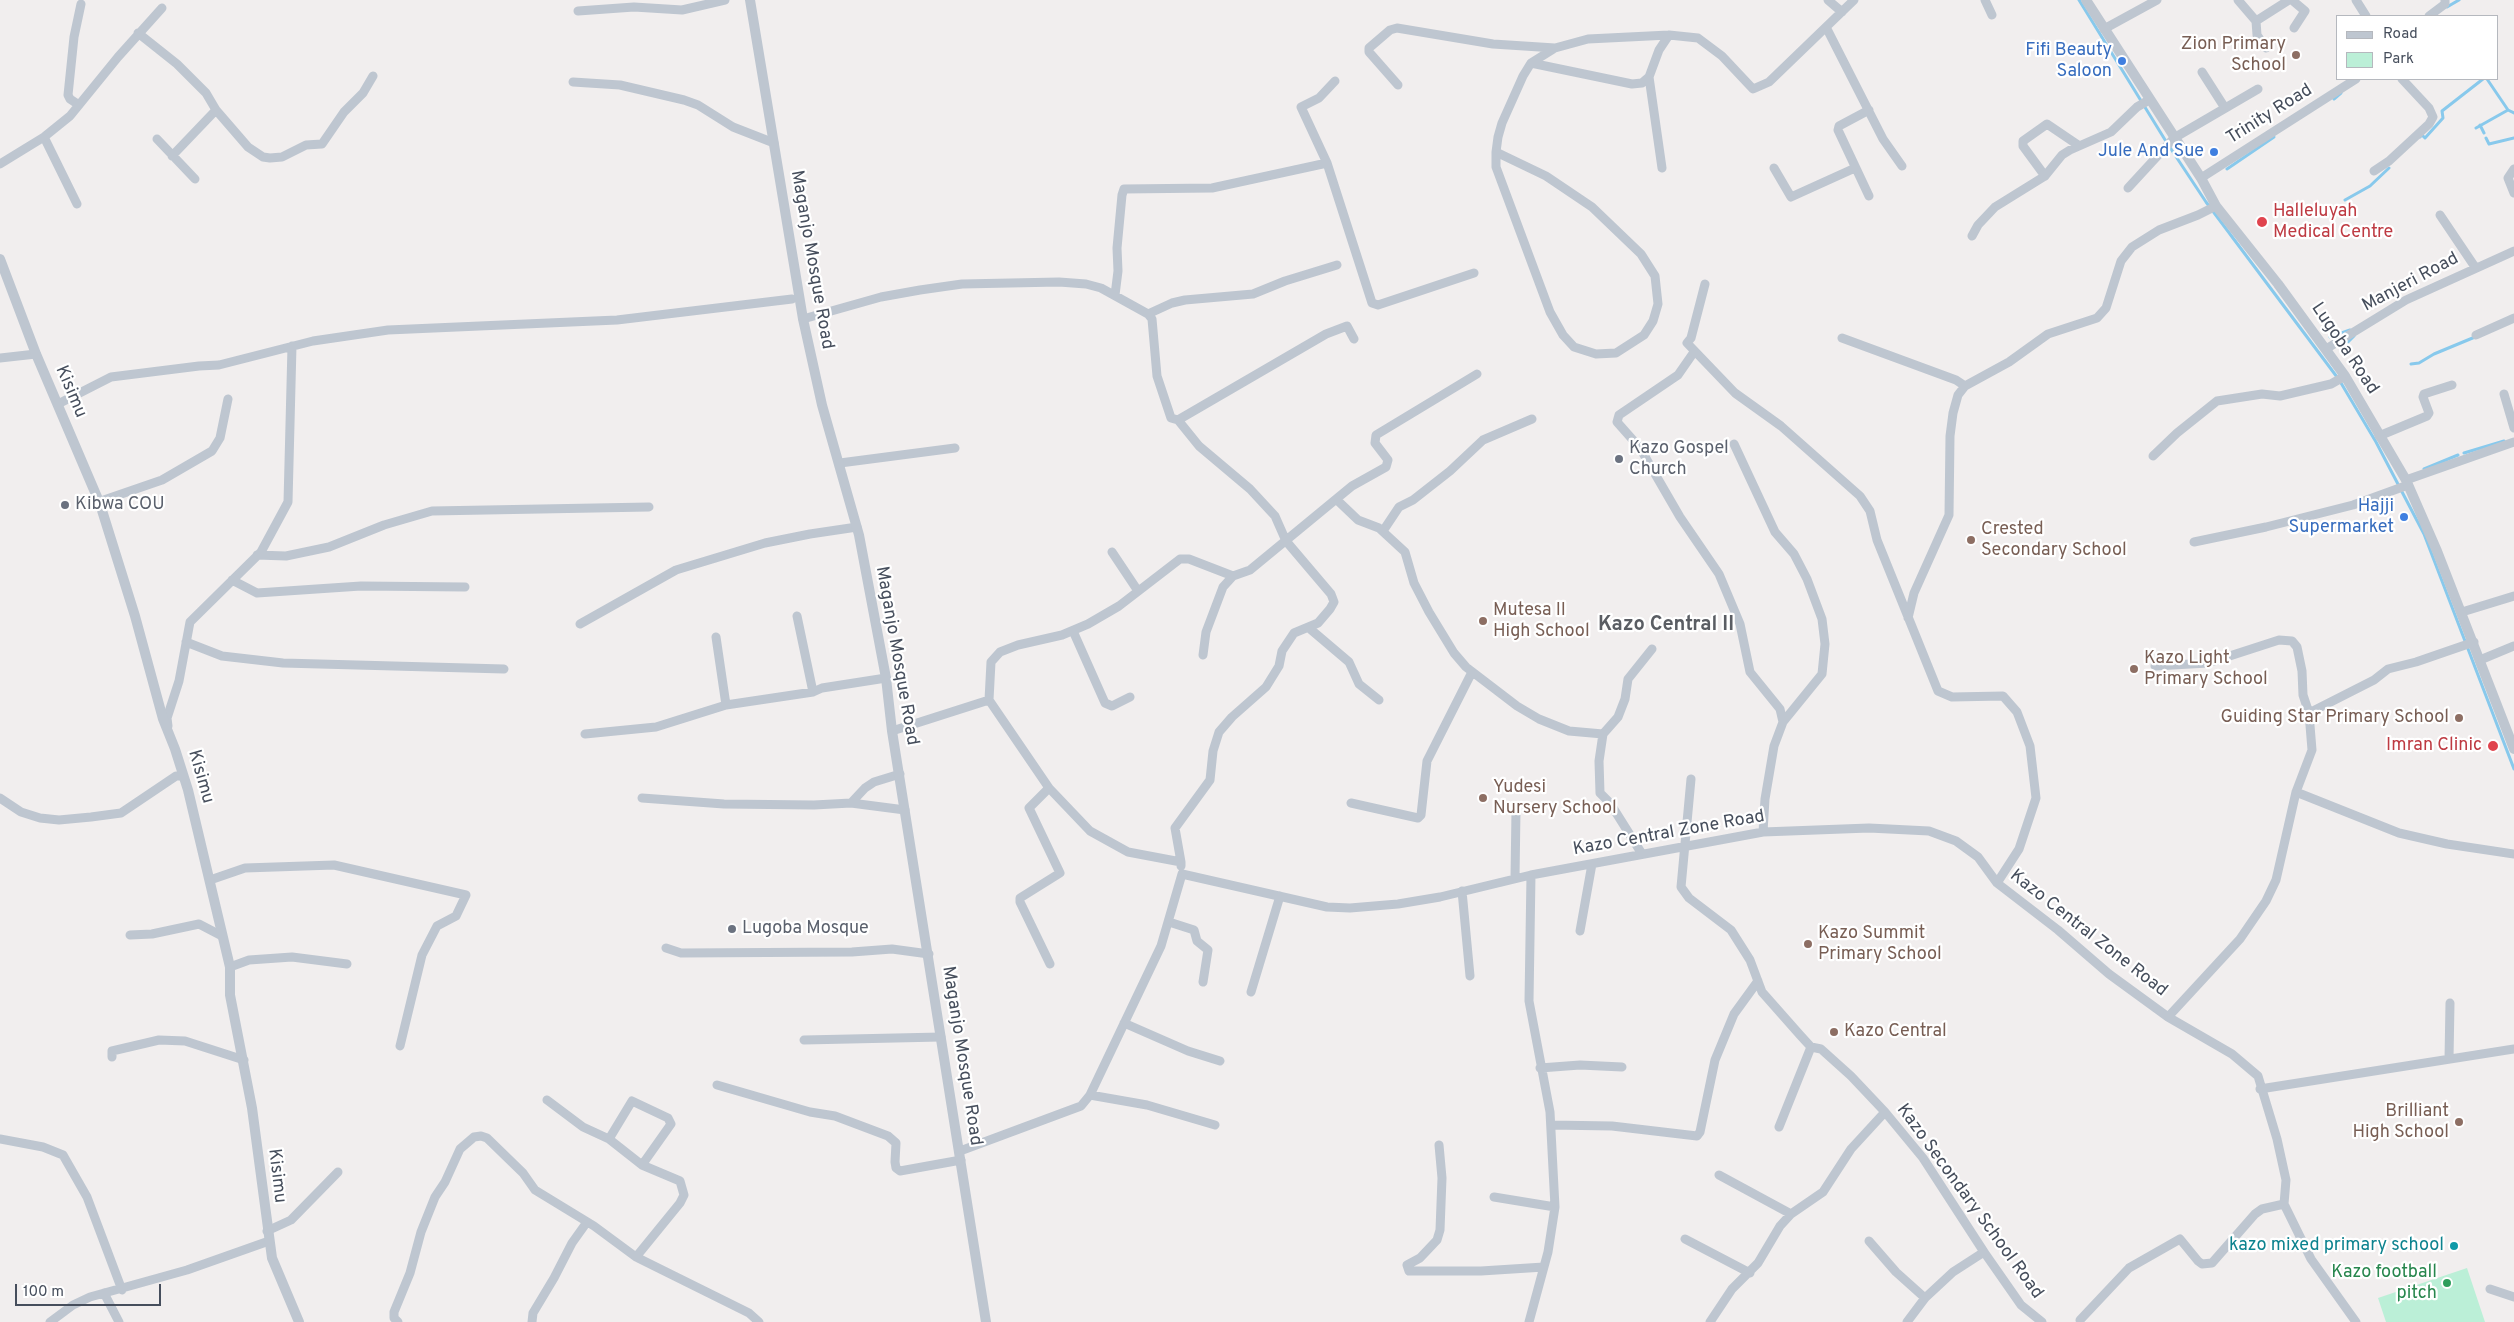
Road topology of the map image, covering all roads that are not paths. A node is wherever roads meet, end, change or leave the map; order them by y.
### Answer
1 (725, 0) edge
2 (749, 0) edge
3 (1828, 0) edge
4 (1854, 0) edge
5 (1985, 0) edge
6 (2086, 0) edge
7 (2157, 0) edge
8 (2238, 0) edge
9 (2288, 0) edge
10 (2292, 0) edge
11 (2356, 0) edge
12 (2445, 0) edge
13 (80, 4) dead end
14 (162, 8) dead end
15 (578, 11) dead end
16 (1842, 12) junction
17 (1992, 14) dead end
18 (2365, 15) edge
19 (2429, 15) edge
20 (2256, 21) junction
21 (1826, 27) junction
22 (2294, 28) dead end
23 (2104, 29) junction
24 (138, 33) junction
25 (1670, 35) junction
26 (1555, 48) junction
27 (2266, 48) dead end
28 (1531, 63) junction
29 (2202, 72) dead end
30 (373, 76) dead end
31 (1649, 77) junction
32 (2354, 80) edge
33 (2403, 80) edge
34 (1335, 81) dead end
35 (573, 82) dead end
36 (1398, 85) dead end
37 (2258, 89) dead end
38 (2149, 100) junction
39 (79, 105) junction
40 (2225, 108) junction
41 (216, 110) junction
42 (1868, 110) junction
43 (44, 137) junction
44 (2174, 138) junction
45 (156, 139) dead end
46 (774, 143) junction
47 (2078, 145) junction
48 (1496, 152) junction
49 (172, 156) junction
50 (1327, 162) junction
51 (0, 164) edge
52 (1902, 166) dead end
53 (1662, 168) dead end
54 (1774, 168) dead end
55 (1855, 168) junction
56 (2514, 169) edge
57 (2374, 171) dead end
58 (2045, 176) junction
59 (2200, 178) junction
60 (195, 179) dead end
61 (2128, 188) dead end
62 (2514, 193) edge
63 (1869, 196) dead end
64 (77, 204) dead end
65 (2216, 206) junction
66 (2440, 215) dead end
67 (1972, 236) dead end
68 (2514, 252) edge
69 (0, 259) edge
70 (1337, 265) dead end
71 (2476, 267) junction
72 (1474, 272) dead end
73 (1705, 284) dead end
74 (1115, 295) junction
75 (792, 299) dead end
76 (1148, 314) junction
77 (2514, 318) edge
78 (803, 319) junction
79 (2476, 335) dead end
80 (1842, 338) dead end
81 (1354, 339) dead end
82 (292, 346) junction
83 (2326, 349) junction
84 (1694, 352) junction
85 (36, 354) junction
86 (0, 358) edge
87 (1476, 374) dead end
88 (2345, 376) junction
89 (1964, 386) junction
90 (2452, 386) dead end
91 (2504, 394) dead end
92 (228, 399) dead end
93 (58, 404) junction
94 (1532, 419) dead end
95 (1178, 420) junction
96 (2514, 428) edge
97 (2379, 436) junction
98 (2514, 442) edge
99 (1734, 444) dead end
100 (955, 448) dead end
101 (2153, 456) dead end
102 (840, 463) junction
103 (2407, 482) junction
104 (1337, 500) junction
105 (649, 507) dead end
106 (103, 514) junction
107 (857, 527) junction
108 (1383, 531) junction
109 (1286, 541) junction
110 (2194, 542) dead end
111 (1112, 552) dead end
112 (257, 555) junction
113 (1233, 576) junction
114 (232, 580) junction
115 (465, 587) dead end
116 (1138, 591) junction
117 (2514, 596) edge
118 (2462, 612) junction
119 (797, 616) dead end
120 (1908, 618) junction
121 (580, 624) dead end
122 (1309, 628) junction
123 (1073, 631) junction
124 (716, 637) dead end
125 (186, 642) junction
126 (2474, 642) junction
127 (2514, 646) edge
128 (1652, 648) dead end
129 (1203, 655) dead end
130 (2480, 660) junction
131 (2155, 666) dead end
132 (504, 669) dead end
133 (1472, 672) junction
134 (886, 678) junction
135 (813, 692) junction
136 (1130, 697) dead end
137 (989, 700) junction
138 (1379, 700) dead end
139 (726, 705) junction
140 (2309, 714) junction
141 (1782, 722) junction
142 (892, 731) junction
143 (168, 733) junction
144 (585, 734) dead end
145 (1603, 734) junction
146 (2514, 749) edge
147 (900, 774) junction
148 (182, 776) junction
149 (1691, 779) dead end
150 (1049, 788) junction
151 (2296, 792) junction
152 (0, 798) edge
153 (642, 798) dead end
154 (851, 803) junction
155 (1351, 803) dead end
156 (905, 810) junction
157 (1516, 810) dead end
158 (1763, 832) junction
159 (1686, 848) junction
160 (1642, 854) junction
161 (2514, 854) edge
162 (1181, 862) junction
163 (1592, 864) junction
164 (1182, 874) junction
165 (1530, 875) junction
166 (1515, 878) junction
167 (210, 880) junction
168 (1997, 884) junction
169 (1462, 891) junction
170 (1280, 896) junction
171 (1169, 922) junction
172 (1580, 932) dead end
173 (130, 935) dead end
174 (222, 936) junction
175 (666, 948) dead end
176 (929, 954) junction
177 (347, 964) dead end
178 (1050, 964) dead end
179 (230, 967) junction
180 (1470, 976) dead end
181 (1758, 981) junction
182 (1203, 982) dead end
183 (1251, 992) dead end
184 (2450, 1003) dead end
185 (2168, 1017) junction
186 (1124, 1023) junction
187 (941, 1037) junction
188 (804, 1040) dead end
189 (400, 1046) dead end
190 (1811, 1046) junction
191 (2514, 1049) edge
192 (112, 1057) dead end
193 (244, 1060) junction
194 (2449, 1060) junction
195 (1220, 1061) dead end
196 (1622, 1067) dead end
197 (1540, 1068) junction
198 (717, 1085) dead end
199 (2260, 1089) junction
200 (1090, 1095) junction
201 (547, 1100) dead end
202 (1885, 1112) junction
203 (1216, 1125) dead end
204 (1551, 1125) junction
205 (1779, 1127) dead end
206 (0, 1139) edge
207 (609, 1139) junction
208 (1439, 1145) dead end
209 (961, 1156) junction
210 (642, 1166) junction
211 (338, 1172) dead end
212 (1719, 1175) dead end
213 (1494, 1197) dead end
214 (2284, 1204) junction
215 (1555, 1207) junction
216 (1791, 1214) junction
217 (587, 1222) junction
218 (268, 1236) junction
219 (1685, 1239) dead end
220 (1869, 1241) dead end
221 (1984, 1252) junction
222 (636, 1257) junction
223 (1544, 1267) junction
224 (1750, 1273) junction
225 (2490, 1289) dead end
226 (122, 1290) junction
227 (104, 1293) junction
228 (2514, 1296) edge
229 (1925, 1298) junction
230 (296, 1320) edge
231 (2080, 1320) dead end
232 (50, 1322) edge
233 (120, 1322) edge
234 (398, 1322) edge
235 (532, 1322) edge
236 (759, 1322) edge
237 (986, 1322) edge
238 (1528, 1322) edge
239 (1710, 1322) edge
240 (1907, 1322) edge
241 (2042, 1322) edge
242 (2356, 1322) edge

1 - 15 street
2 - 46 street, Maganjo Mosque Road
3 - 16 street
4 - 16 street
5 - 17 street
6 - 23 street, Lugoba Road
7 - 23 street
8 - 20 street
9 - 20 street
10 - 22 street
11 - 18 street
12 - 19 street
13 - 39 street
14 - 24 street
16 - 21 street
20 - 27 street
21 - 25 street
21 - 42 street
23 - 38 street, Lugoba Road
24 - 39 street
24 - 41 street
25 - 26 street
25 - 31 street
26 - 28 street
26 - 36 street
28 - 31 street
28 - 48 street
29 - 40 street
30 - 41 street
31 - 53 street
32 - 59 street, Trinity Road
33 - 57 street
34 - 50 street
35 - 46 street
37 - 40 street
38 - 44 street, Lugoba Road
38 - 47 street
39 - 43 street
40 - 44 street
41 - 49 street
42 - 52 street
42 - 55 street
43 - 51 street
43 - 64 street
44 - 59 street, Lugoba Road
44 - 61 street
45 - 49 street
46 - 78 street, Maganjo Mosque Road
47 - 58 street
47 - 58 street
48 - 48 street
49 - 60 street
50 - 72 street
50 - 74 street
54 - 55 street
55 - 63 street
56 - 62 street
58 - 67 street
59 - 65 street, Lugoba Road
65 - 83 street, Lugoba Road
65 - 89 street
66 - 71 street
68 - 71 street, Manjeri Road
69 - 85 street, Kisimu
70 - 76 street
71 - 83 street, Manjeri Road
73 - 84 street
74 - 76 street
74 - 78 street
75 - 82 street
76 - 95 street
77 - 79 street
78 - 102 street, Maganjo Mosque Road
80 - 89 street
81 - 95 street
82 - 93 street
82 - 112 street
83 - 88 street, Lugoba Road
84 - 120 street
84 - 141 street
85 - 86 street
85 - 93 street, Kisimu
87 - 104 street
88 - 97 street, Lugoba Road
88 - 101 street
89 - 120 street
90 - 97 street
91 - 96 street
92 - 106 street
93 - 106 street, Kisimu
94 - 108 street
95 - 109 street
97 - 103 street, Lugoba Road
98 - 103 street
99 - 141 street
100 - 102 street
102 - 107 street, Maganjo Mosque Road
103 - 110 street
103 - 118 street, Lugoba Road
104 - 108 street
104 - 109 street
105 - 112 street
106 - 143 street, Kisimu
107 - 121 street
107 - 134 street, Maganjo Mosque Road
108 - 133 street
109 - 113 street
109 - 122 street
111 - 116 street
112 - 114 street
113 - 116 street
113 - 129 street
114 - 115 street
114 - 125 street
116 - 123 street
117 - 118 street
118 - 126 street, Lugoba Road
119 - 135 street
120 - 168 street
122 - 138 street
122 - 162 street
123 - 136 street
123 - 137 street
124 - 139 street
125 - 132 street
125 - 143 street
126 - 130 street, Lugoba Road
126 - 140 street
127 - 130 street
128 - 145 street
130 - 146 street, Lugoba Road
131 - 140 street
133 - 145 street
133 - 155 street
134 - 135 street
134 - 142 street, Maganjo Mosque Road
135 - 139 street
137 - 142 street
137 - 150 street
139 - 144 street
140 - 151 street
141 - 158 street
142 - 147 street, Maganjo Mosque Road
143 - 148 street, Kisimu
145 - 160 street
147 - 154 street
147 - 156 street, Maganjo Mosque Road
148 - 152 street
148 - 167 street, Kisimu
149 - 159 street
150 - 162 street
150 - 178 street
151 - 161 street
151 - 185 street
153 - 154 street
154 - 156 street
156 - 176 street, Maganjo Mosque Road
157 - 166 street
158 - 159 street, Kazo Central Zone Road
158 - 168 street, Kazo Central Zone Road
159 - 160 street, Kazo Central Zone Road
159 - 181 street, Kazo Secondary School Road
160 - 163 street, Kazo Central Zone Road
162 - 164 street
163 - 165 street, Kazo Central Zone Road
163 - 172 street
164 - 170 street, Kazo Central Zone Road
164 - 171 street
165 - 166 street, Kazo Central Zone Road
165 - 197 street
166 - 169 street, Kazo Central Zone Road
167 - 174 street, Kisimu
167 - 189 street
168 - 185 street, Kazo Central Zone Road
169 - 170 street, Kazo Central Zone Road
169 - 180 street
170 - 183 street
171 - 182 street
171 - 186 street
173 - 174 street
174 - 179 street, Kisimu
175 - 176 street
176 - 187 street, Maganjo Mosque Road
177 - 179 street
179 - 193 street, Kisimu
181 - 190 street, Kazo Secondary School Road
181 - 204 street
184 - 194 street
185 - 199 street, Kazo Central Zone Road
186 - 195 street
186 - 200 street
187 - 188 street
187 - 209 street, Maganjo Mosque Road
190 - 202 street, Kazo Secondary School Road
190 - 205 street
191 - 194 street
192 - 193 street
193 - 218 street, Kisimu
194 - 199 street
196 - 197 street
197 - 204 street
198 - 209 street
199 - 214 street, Kazo Central Zone Road
200 - 203 street
200 - 209 street
201 - 207 street
202 - 216 street
202 - 221 street, Kazo Secondary School Road
204 - 215 street
206 - 226 street
207 - 210 street
207 - 210 street
208 - 223 street
209 - 237 street, Maganjo Mosque Road
210 - 222 street
211 - 218 street
212 - 216 street
213 - 215 street
214 - 231 street
214 - 242 street
215 - 223 street
216 - 224 street
217 - 222 street
217 - 234 street
217 - 235 street
218 - 226 street
218 - 230 street, Kisimu
219 - 224 street
220 - 229 street
221 - 229 street
221 - 241 street, Kazo Secondary School Road
222 - 236 street
223 - 238 street
224 - 239 street
225 - 228 street
226 - 227 street
227 - 232 street
227 - 233 street
229 - 240 street

